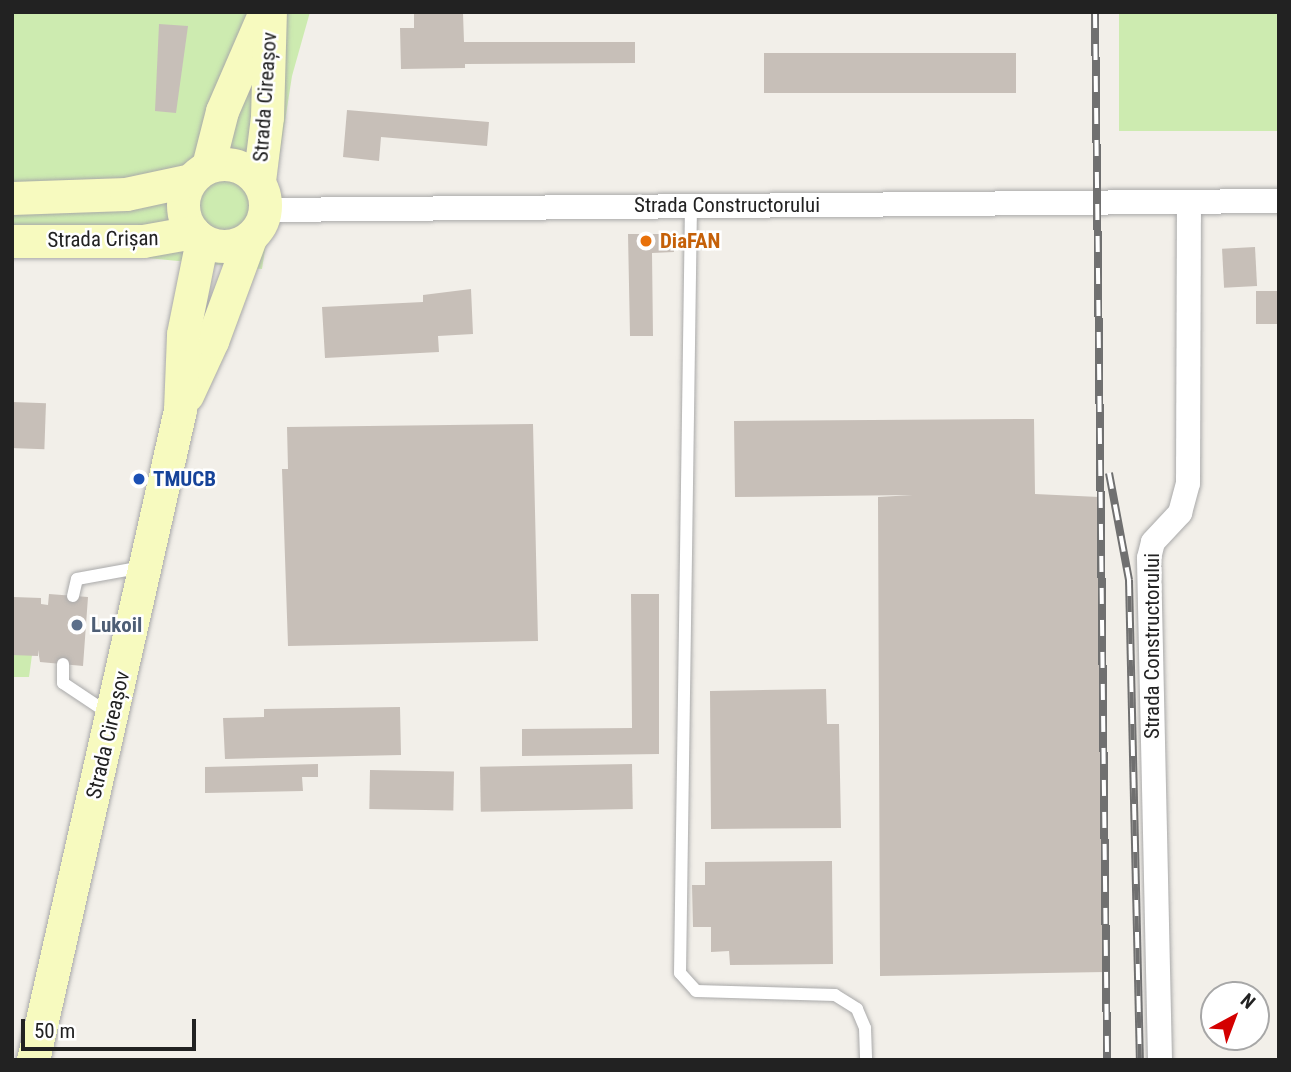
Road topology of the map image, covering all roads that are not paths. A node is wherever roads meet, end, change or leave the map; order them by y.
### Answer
1 (268, 12) edge
2 (199, 173) junction
3 (12, 198) edge
4 (1279, 201) edge
5 (1189, 202) junction
6 (691, 205) junction
7 (258, 210) junction
8 (198, 236) junction
9 (12, 241) edge
10 (180, 410) junction
11 (147, 566) junction
12 (73, 596) dead end
13 (63, 664) dead end
14 (112, 716) junction
15 (33, 1060) edge
16 (866, 1060) edge
17 (1160, 1060) edge

1 - 2 main road, Strada Cireașov
1 - 7 main road, Strada Cireașov
2 - 3 main road, Strada Crișan
2 - 7 main road
2 - 8 main road
4 - 5 street, Strada Constructorului
5 - 6 street, Strada Constructorului
5 - 17 street, Strada Constructorului
6 - 7 street, Strada Constructorului
6 - 16 lane
7 - 8 main road
7 - 10 main road, Strada Cireașov
8 - 9 main road, Strada Crișan
8 - 10 main road, Strada Cireașov
10 - 11 main road, Strada Cireașov
11 - 12 lane
11 - 14 main road, Strada Cireașov
13 - 14 lane
14 - 15 main road, Strada Cireașov

